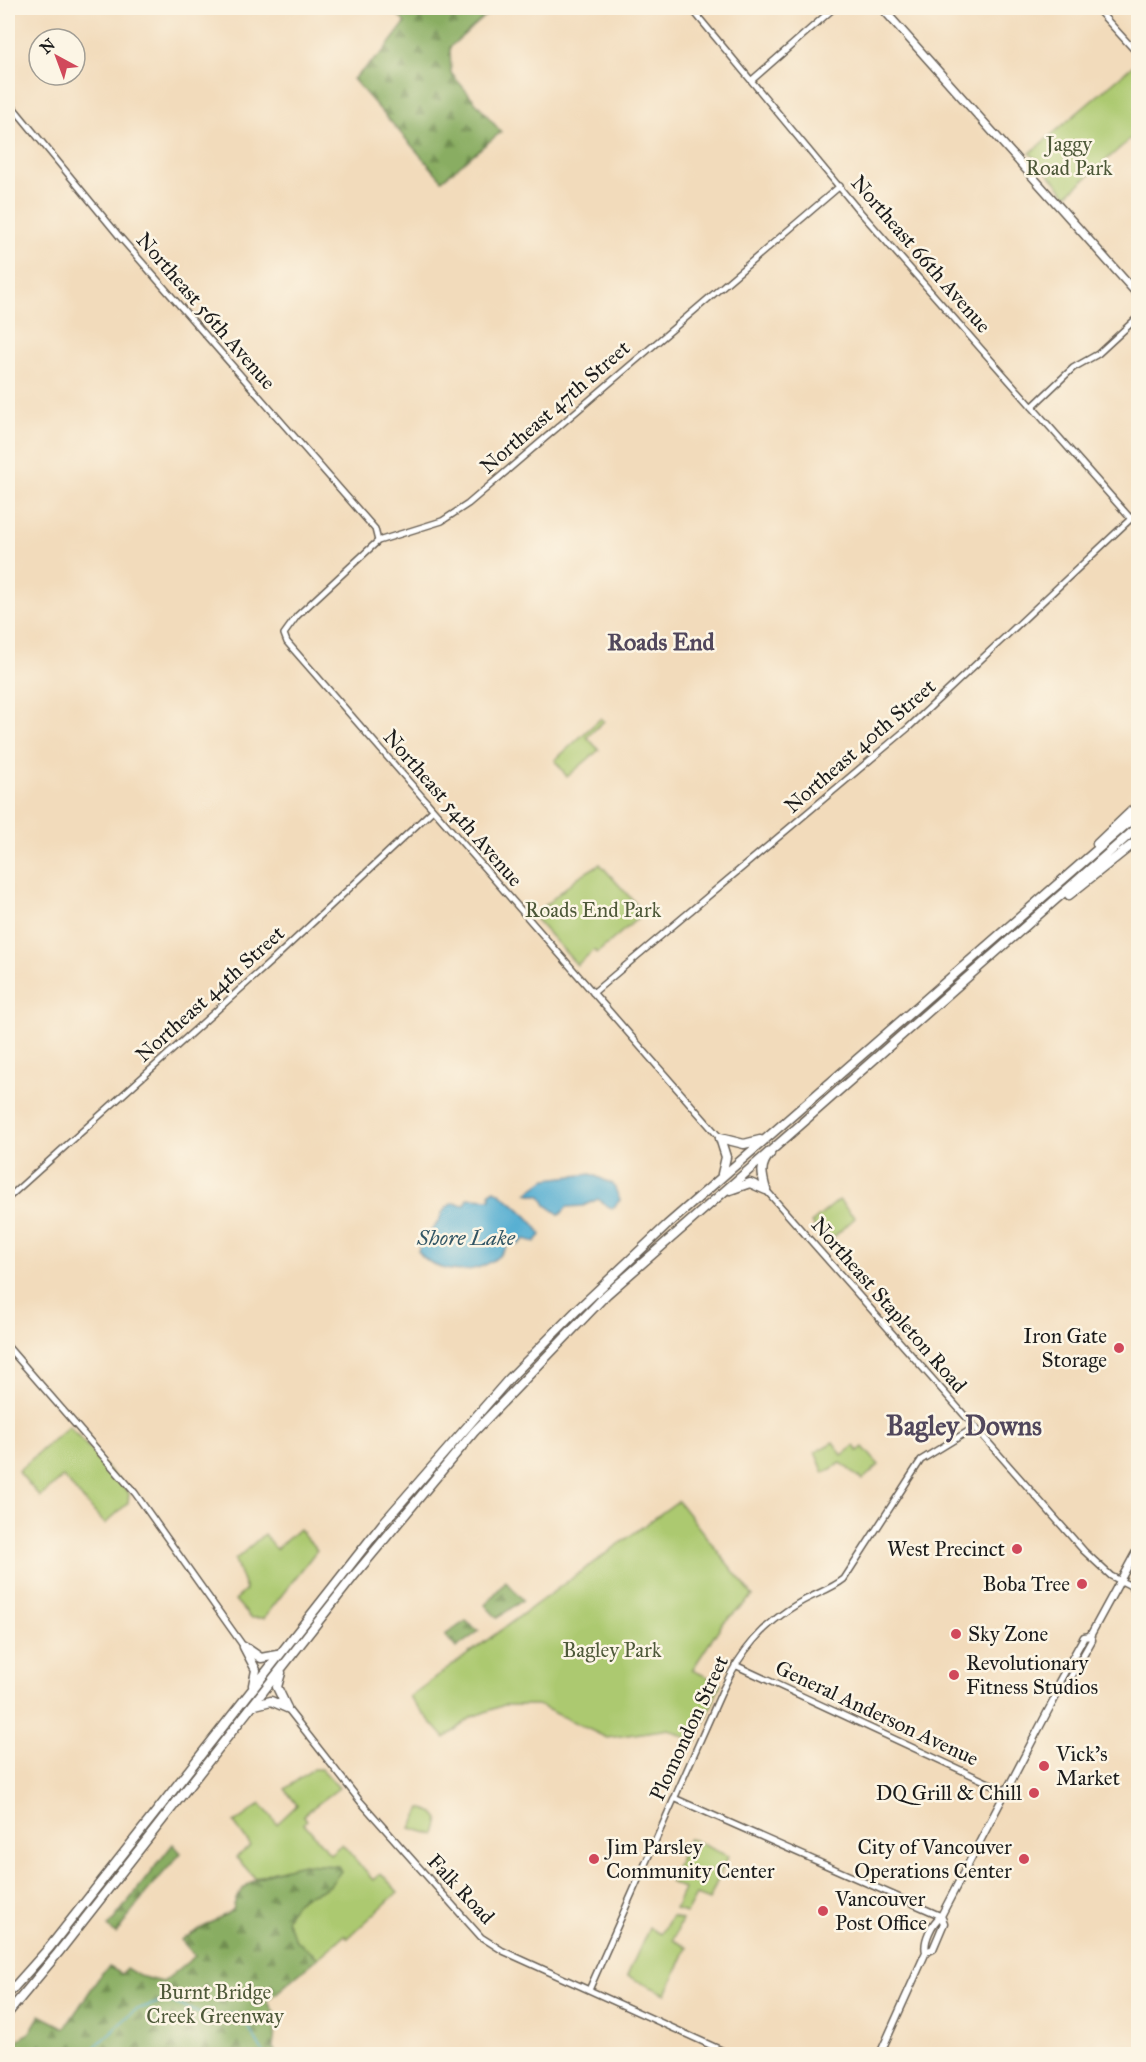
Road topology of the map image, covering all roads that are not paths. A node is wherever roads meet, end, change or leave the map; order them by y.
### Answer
1 (691, 8) edge
2 (834, 8) edge
3 (882, 8) edge
4 (1096, 8) edge
5 (1138, 54) edge
6 (752, 80) junction
7 (8, 101) edge
8 (840, 186) junction
9 (1138, 295) edge
10 (1138, 317) edge
11 (1032, 407) junction
12 (1138, 512) edge
13 (1131, 519) junction
14 (378, 541) junction
15 (284, 634) joint
16 (1138, 805) edge
17 (433, 810) junction
18 (1138, 814) edge
19 (1138, 827) edge
20 (1138, 840) edge
21 (1016, 935) junction
22 (991, 942) junction
23 (593, 993) junction
24 (796, 1112) junction
25 (806, 1120) junction
26 (720, 1138) junction
27 (719, 1179) junction
28 (766, 1190) junction
29 (8, 1198) edge
30 (686, 1223) junction
31 (8, 1347) edge
32 (975, 1427) junction
33 (1138, 1548) edge
34 (1120, 1580) junction
35 (1138, 1594) edge
36 (244, 1647) junction
37 (280, 1653) junction
38 (735, 1665) junction
39 (283, 1666) junction
40 (252, 1688) junction
41 (252, 1707) junction
42 (287, 1708) junction
43 (1006, 1791) junction
44 (674, 1798) junction
45 (941, 1916) junction
46 (589, 1990) junction
47 (8, 1994) edge
48 (8, 2011) edge
49 (730, 2055) edge
50 (880, 2055) edge

1 - 6 street, Northeast 66th Avenue
2 - 6 street
3 - 9 main road
4 - 5 street
6 - 8 street, Northeast 66th Avenue
7 - 14 street, Northeast 56th Avenue
8 - 11 street, Northeast 66th Avenue
8 - 14 street, Northeast 47th Street
10 - 11 street
11 - 13 street, Northeast 66th Avenue
12 - 13 street, Northeast 40th Street
13 - 23 street, Northeast 40th Street
14 - 15 street, Northeast 47th Street
15 - 17 street, Northeast 54th Avenue
16 - 22 highway
17 - 23 street, Northeast 54th Avenue
17 - 29 street, Northeast 44th Street
18 - 22 highway
19 - 21 highway
20 - 21 highway
21 - 25 highway
22 - 24 highway
23 - 26 street, Northeast 54th Avenue
24 - 26 highway
24 - 27 highway
25 - 28 highway
25 - 30 highway
26 - 27 highway
27 - 37 highway
28 - 30 highway
28 - 32 street, Northeast Stapleton Road
30 - 39 highway
31 - 36 street
32 - 34 street, Northeast Stapleton Road
32 - 38 street, Plomondon Street
33 - 34 main road
34 - 35 street, Northeast Stapleton Road
34 - 43 main road
36 - 37 highway
36 - 40 highway
37 - 40 highway
38 - 43 street, General Anderson Avenue
38 - 44 street, Plomondon Street
39 - 41 highway
39 - 42 highway
40 - 47 highway
41 - 42 highway
41 - 48 highway
42 - 46 street, Falk Road
43 - 45 main road
44 - 45 street
44 - 46 street, Plomondon Street
45 - 50 main road
46 - 49 street, Falk Road

